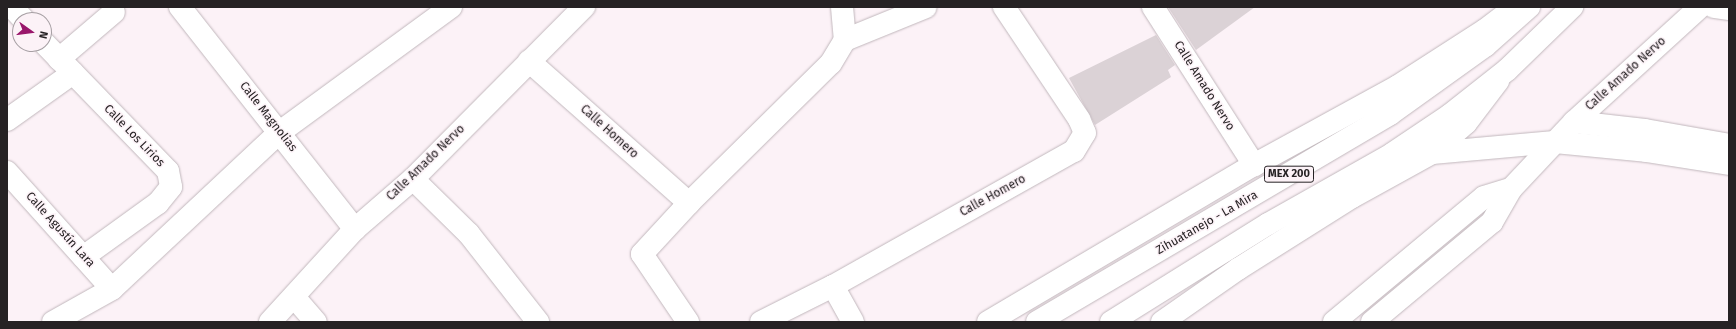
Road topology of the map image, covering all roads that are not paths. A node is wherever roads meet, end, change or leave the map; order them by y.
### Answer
1 (180, 7) edge
2 (451, 7) edge
3 (584, 7) edge
4 (842, 7) edge
5 (926, 7) edge
6 (1004, 7) edge
7 (1153, 7) edge
8 (1516, 7) edge
9 (1529, 7) edge
10 (1572, 7) edge
11 (1700, 7) edge
12 (1714, 7) edge
13 (1729, 9) edge
14 (114, 12) dead end
15 (845, 40) junction
16 (52, 51) edge
17 (529, 61) junction
18 (66, 66) junction
19 (1507, 70) junction
20 (7, 120) edge
21 (1574, 122) junction
22 (280, 132) junction
23 (1555, 142) junction
24 (1729, 145) edge
25 (1432, 153) junction
26 (1729, 164) edge
27 (1254, 166) junction
28 (7, 172) edge
29 (413, 179) junction
30 (1511, 189) junction
31 (690, 203) junction
32 (354, 229) junction
33 (83, 257) junction
34 (833, 286) junction
35 (112, 289) junction
36 (294, 297) junction
37 (53, 322) edge
38 (270, 322) edge
39 (316, 322) edge
40 (538, 322) edge
41 (688, 322) edge
42 (761, 322) edge
43 (854, 322) edge
44 (988, 322) edge
45 (1037, 322) edge
46 (1111, 322) edge
47 (1162, 322) edge
48 (1334, 322) edge
49 (1372, 322) edge

1 - 22 main road, Calle Magnolias
2 - 22 main road
3 - 17 main road, Calle Amado Nervo
4 - 15 main road
5 - 15 main road
6 - 34 main road, Calle Homero
7 - 27 main road, Calle Amado Nervo
8 - 27 main road
9 - 45 main road, Zihuatanejo - La Mira / MEX 200
10 - 19 main road, MEX 200
11 - 21 main road, Calle Amado Nervo
12 - 13 main road
14 - 18 main road
15 - 31 main road
16 - 18 main road, Calle Los Lirios
17 - 29 main road, Calle Amado Nervo
17 - 31 main road, Calle Homero
18 - 20 main road
18 - 33 main road, Calle Los Lirios
19 - 25 main road
19 - 46 main road, MEX 200
21 - 23 main road, Calle Amado Nervo
21 - 24 main road
22 - 32 main road, Calle Magnolias
22 - 35 main road
23 - 25 main road
23 - 26 main road
23 - 30 main road, Calle Amado Nervo
25 - 47 main road
27 - 44 main road
28 - 33 main road, Calle Agustín Lara
29 - 32 main road, Calle Amado Nervo
29 - 40 main road
30 - 48 main road
30 - 49 main road, Calle Amado Nervo
31 - 41 main road
32 - 36 main road, Calle Amado Nervo
33 - 35 main road, Calle Agustín Lara
34 - 42 main road, Calle Homero
34 - 43 main road
35 - 37 main road
36 - 38 main road, Calle Amado Nervo
36 - 39 main road

